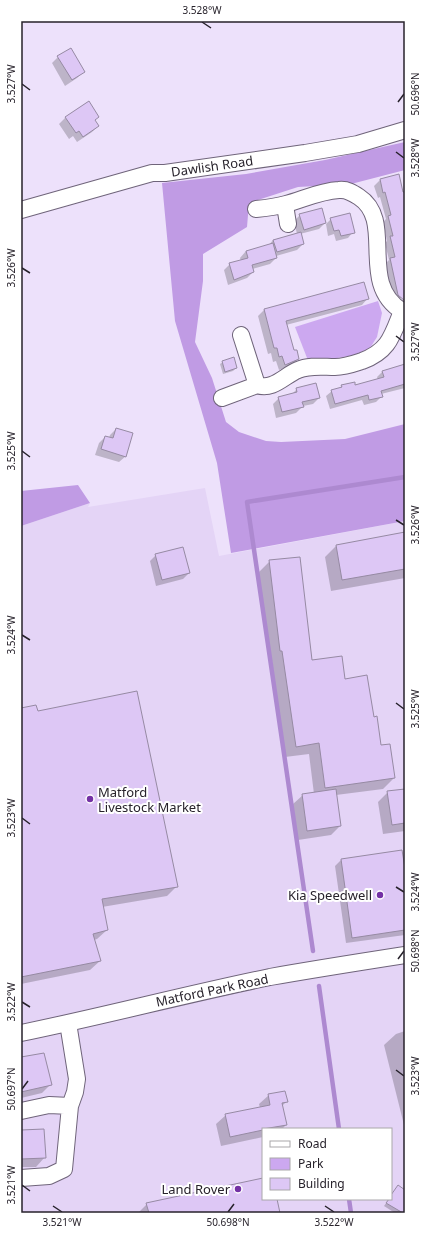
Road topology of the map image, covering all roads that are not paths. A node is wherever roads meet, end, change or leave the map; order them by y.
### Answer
1 (405, 130) edge
2 (285, 205) junction
3 (256, 209) dead end
4 (21, 210) edge
5 (288, 224) dead end
6 (404, 311) edge
7 (241, 335) dead end
8 (257, 385) junction
9 (222, 398) dead end
10 (405, 955) edge
11 (68, 1023) junction
12 (21, 1033) edge
13 (70, 1106) junction
14 (21, 1111) edge
15 (21, 1178) edge

1 - 4 street, Dawlish Road
2 - 3 street
2 - 5 street
2 - 6 street
6 - 8 street
7 - 8 street
8 - 9 street
10 - 11 street, Matford Park Road
11 - 12 street, Matford Park Road
11 - 13 street
13 - 14 street
13 - 15 street

